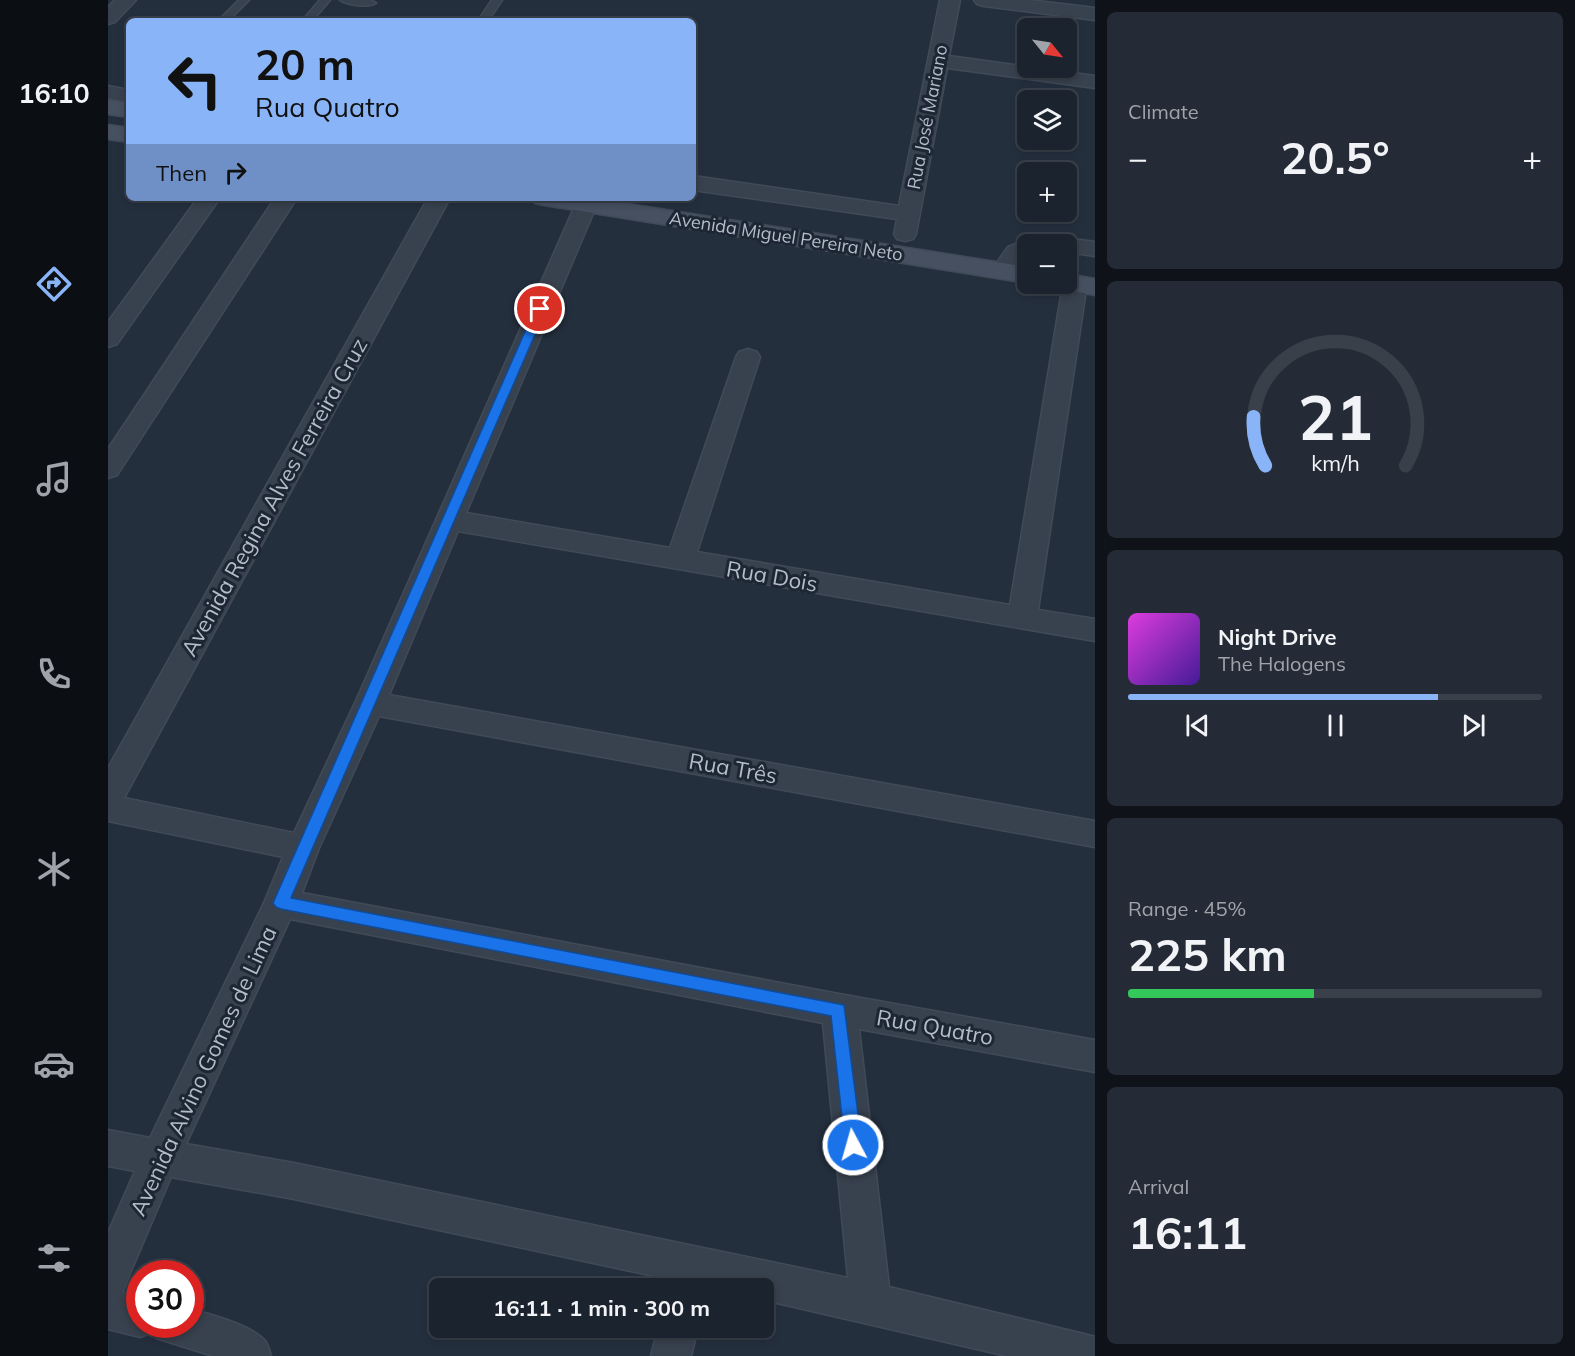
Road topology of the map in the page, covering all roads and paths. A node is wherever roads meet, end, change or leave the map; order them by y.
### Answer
1 (126, 0) edge
2 (244, 0) edge
3 (325, 0) edge
4 (345, 0) edge
5 (497, 0) edge
6 (950, 0) edge
7 (984, 0) edge
8 (371, 3) dead end
9 (1095, 14) edge
10 (108, 18) edge
11 (226, 18) edge
12 (310, 18) edge
13 (485, 18) edge
14 (939, 61) junction
15 (1095, 82) edge
16 (108, 92) edge
17 (126, 95) edge
18 (108, 107) edge
19 (126, 110) edge
20 (696, 184) edge
21 (696, 200) edge
22 (207, 201) edge
23 (284, 201) edge
24 (437, 201) edge
25 (565, 201) edge
26 (586, 204) junction
27 (906, 224) junction
28 (1077, 247) edge
29 (1095, 249) edge
30 (1017, 252) edge
31 (1017, 253) edge
32 (1095, 264) edge
33 (1077, 277) edge
34 (1073, 294) edge
35 (108, 339) edge
36 (748, 357) dead end
37 (108, 469) edge
38 (450, 519) junction
39 (680, 560) junction
40 (1022, 619) junction
41 (1095, 630) edge
42 (370, 703) junction
43 (108, 797) edge
44 (108, 808) edge
45 (1095, 834) edge
46 (303, 848) junction
47 (281, 903) junction
48 (839, 1010) junction
49 (1095, 1056) edge
50 (108, 1148) edge
51 (160, 1158) junction
52 (689, 1277) edge
53 (108, 1278) edge
54 (871, 1303) junction
55 (108, 1309) edge
56 (126, 1314) edge
57 (204, 1334) edge
58 (676, 1338) edge
59 (251, 1356) edge
60 (671, 1356) edge
61 (1092, 1356) edge

1 - 10 street
2 - 11 lane
3 - 12 lane
4 - 8 lane
5 - 13 lane
6 - 14 street, Rua José Mariano
7 - 9 street
14 - 15 street
14 - 27 street, Rua José Mariano
16 - 17 street
18 - 19 main road
20 - 27 street
21 - 27 main road, Avenida Miguel Pereira Neto
22 - 35 street
23 - 37 street
24 - 43 street, Avenida Regina Alves Ferreira Cruz
25 - 26 main road, Avenida Miguel Pereira Neto
26 - 31 main road, Avenida Miguel Pereira Neto
26 - 38 street, Avenida Alvino Gomes de Lima
27 - 30 main road, Avenida Miguel Pereira Neto
28 - 29 street
32 - 33 main road
34 - 40 street
36 - 39 street
38 - 39 street, Rua Dois
38 - 42 street, Avenida Alvino Gomes de Lima
39 - 40 street, Rua Dois
40 - 41 street, Rua Dois
42 - 45 street, Rua Três
42 - 46 street, Avenida Alvino Gomes de Lima
44 - 46 street
46 - 47 street, Avenida Alvino Gomes de Lima
47 - 48 street, Rua Quatro
47 - 51 street, Avenida Alvino Gomes de Lima
48 - 49 street, Rua Quatro
48 - 54 street
50 - 51 street
51 - 52 street
51 - 53 street, Avenida Alvino Gomes de Lima
52 - 54 street
54 - 61 street
55 - 56 street
57 - 59 street
58 - 60 street

